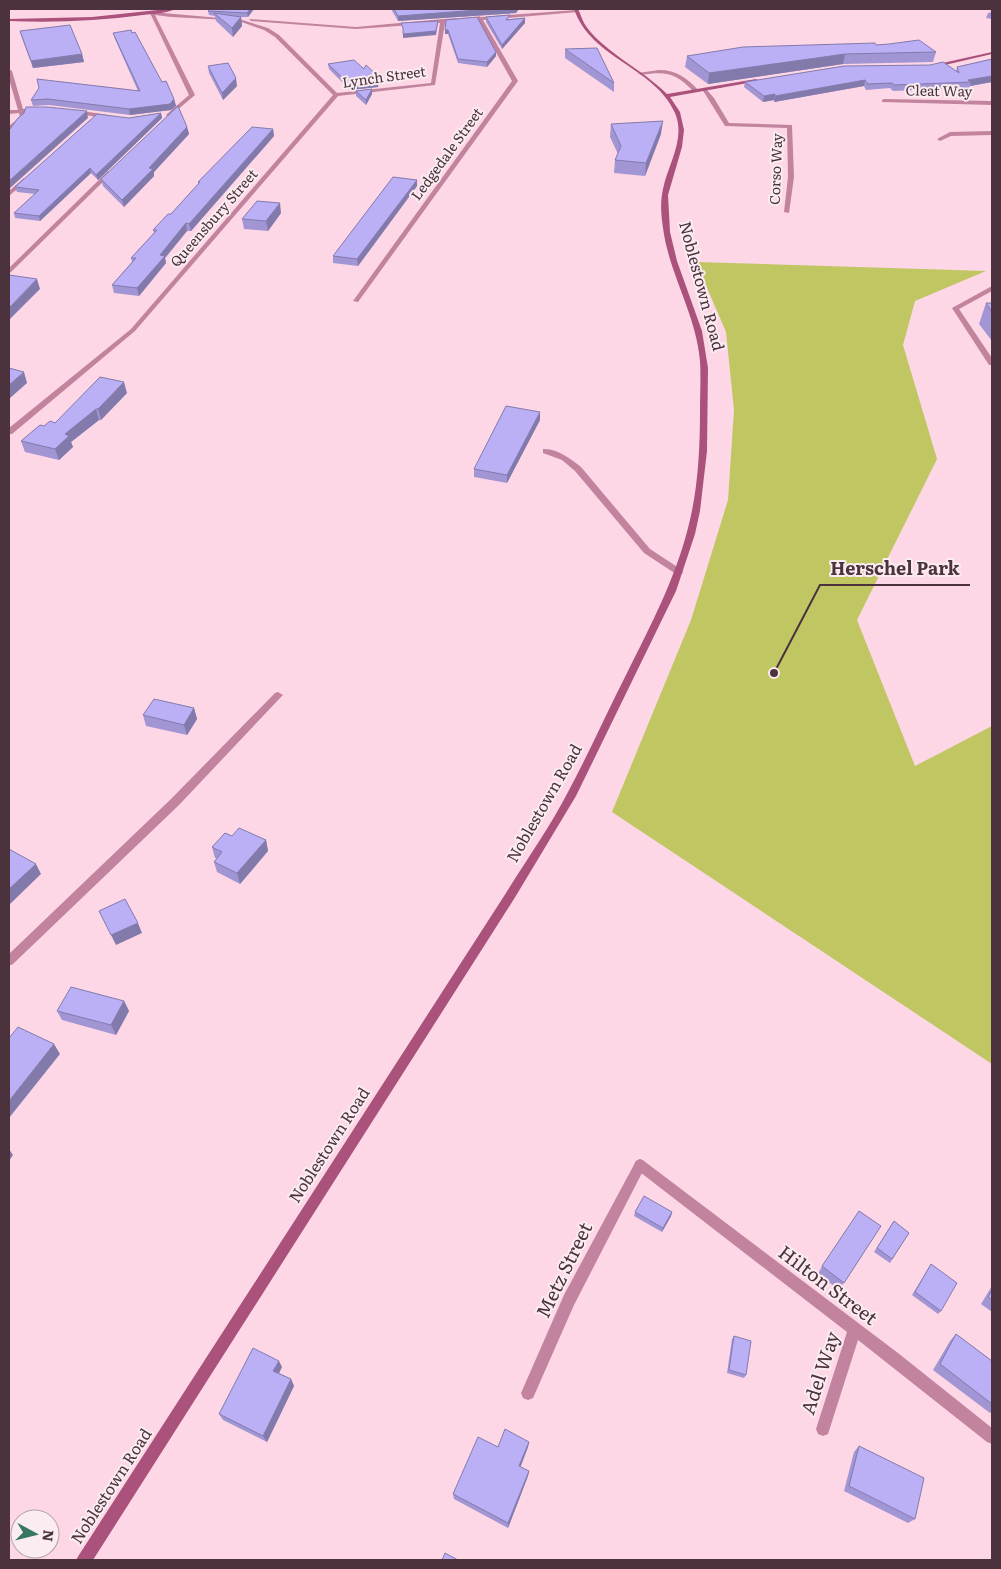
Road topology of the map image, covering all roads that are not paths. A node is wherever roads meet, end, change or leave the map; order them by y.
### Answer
1 (174, 9) edge
2 (576, 10) edge
3 (531, 11) edge
4 (152, 13) junction
5 (479, 17) junction
6 (238, 19) junction
7 (9, 20) edge
8 (443, 20) junction
9 (992, 53) edge
10 (929, 66) edge
11 (9, 71) edge
12 (641, 74) junction
13 (761, 81) edge
14 (704, 90) junction
15 (696, 91) junction
16 (336, 96) junction
17 (666, 96) junction
18 (884, 101) dead end
19 (992, 103) edge
20 (49, 109) edge
21 (22, 111) junction
22 (66, 111) edge
23 (9, 112) edge
24 (97, 115) junction
25 (166, 116) edge
26 (114, 118) edge
27 (90, 122) edge
28 (9, 128) edge
29 (992, 134) edge
30 (940, 139) dead end
31 (115, 168) edge
32 (31, 174) edge
33 (9, 194) edge
34 (787, 212) dead end
35 (9, 271) edge
36 (992, 288) edge
37 (356, 301) dead end
38 (992, 363) edge
39 (9, 432) edge
40 (546, 451) dead end
41 (679, 572) junction
42 (278, 695) dead end
43 (9, 961) edge
44 (640, 1166) joint
45 (855, 1329) junction
46 (528, 1393) dead end
47 (823, 1429) dead end
48 (992, 1437) edge
49 (84, 1560) edge

1 - 4 main road
2 - 3 street
2 - 12 main road, Noblestown Road
3 - 5 street
4 - 6 street
4 - 7 main road
4 - 25 street
5 - 8 street
5 - 37 street, Ledgedale Street
6 - 8 street
6 - 16 street
8 - 16 street, Lynch Street
9 - 10 main road
11 - 21 street
12 - 15 street
12 - 17 main road, Noblestown Road
13 - 14 main road
14 - 15 main road
14 - 34 street, Corso Way
15 - 17 main road
16 - 39 street, Queensbury Street
17 - 41 main road, Noblestown Road
18 - 19 street, Cleat Way
20 - 21 street
21 - 23 street
21 - 28 street
22 - 24 street
24 - 26 street
24 - 27 street
29 - 30 street
31 - 35 street
32 - 33 street
36 - 38 street
40 - 41 street
41 - 49 main road, Noblestown Road
42 - 43 street
44 - 45 street, Hilton Street
44 - 46 street, Metz Street
45 - 47 street, Adel Way
45 - 48 street, Hilton Street

